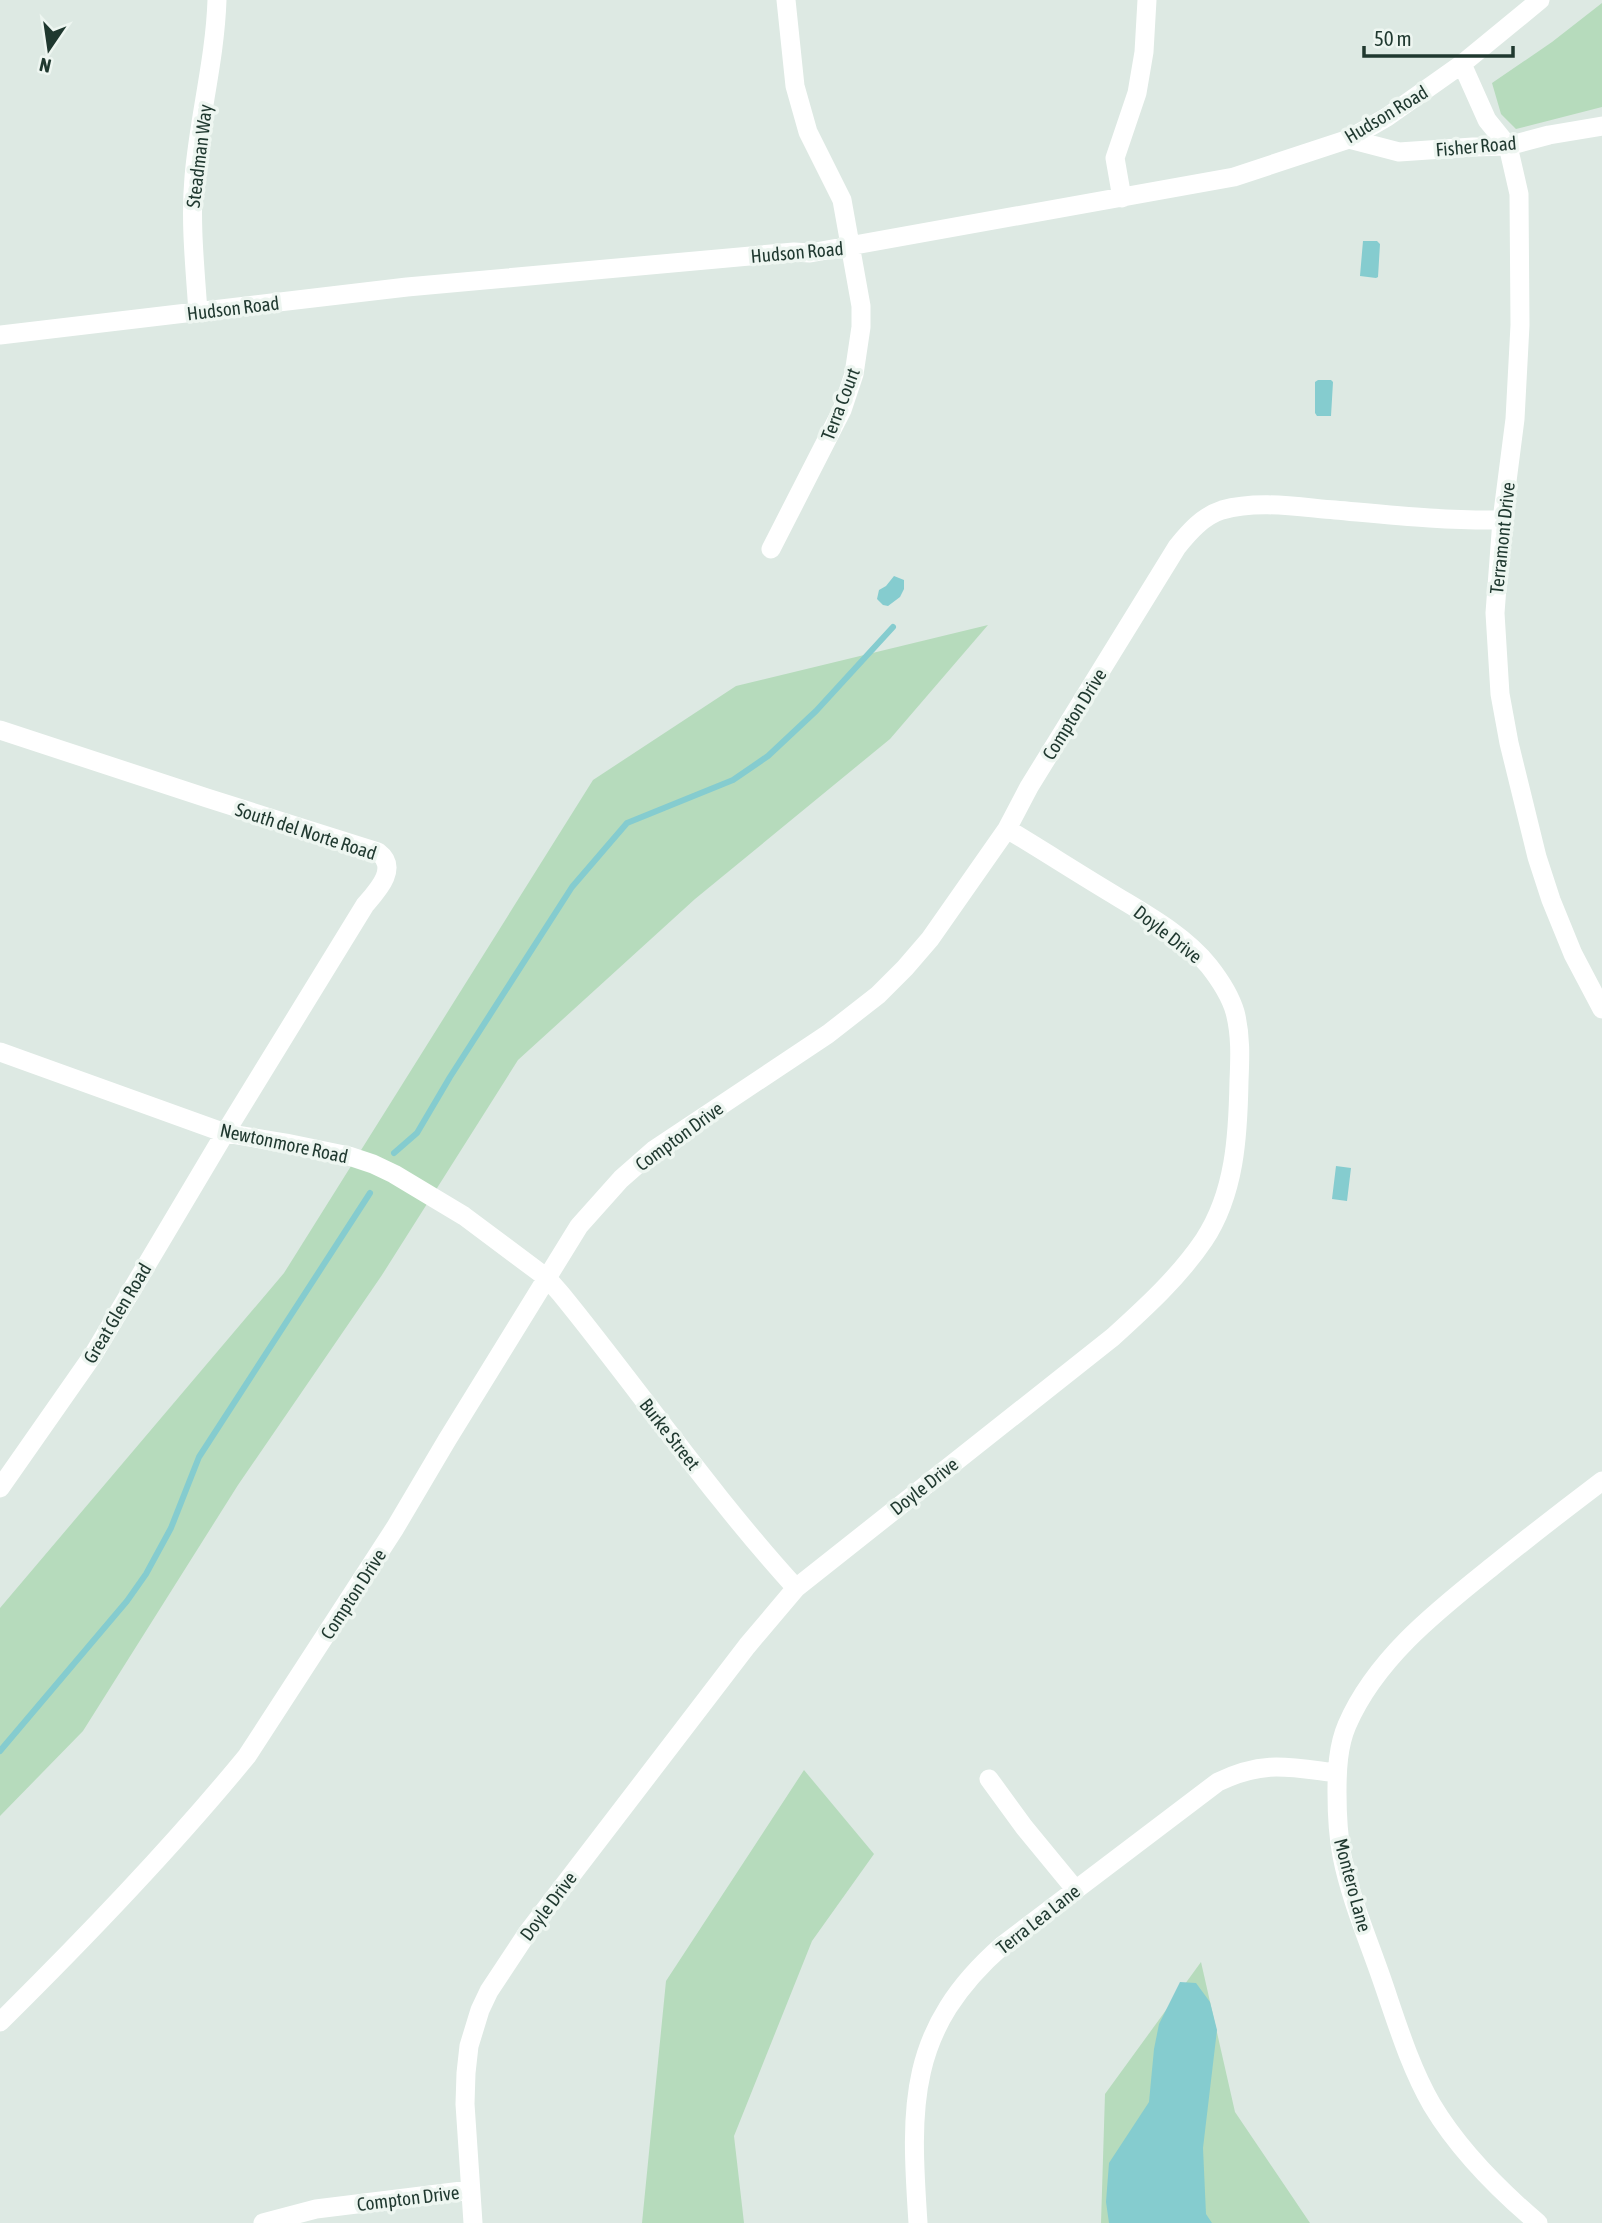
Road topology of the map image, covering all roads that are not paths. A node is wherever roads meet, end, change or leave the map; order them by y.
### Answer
1 (217, 0) edge
2 (786, 0) edge
3 (1147, 0) edge
4 (1540, 0) edge
5 (1462, 64) junction
6 (1602, 127) edge
7 (1349, 139) junction
8 (1508, 146) junction
9 (1122, 198) junction
10 (851, 247) junction
11 (198, 312) junction
12 (0, 335) edge
13 (1502, 520) junction
14 (771, 549) dead end
15 (0, 730) edge
16 (1007, 829) junction
17 (1602, 1009) edge
18 (0, 1052) edge
19 (225, 1133) junction
20 (547, 1278) junction
21 (1602, 1481) edge
22 (1, 1483) edge
23 (796, 1588) junction
24 (1337, 1773) junction
25 (989, 1779) dead end
26 (1075, 1889) junction
27 (0, 2022) edge
28 (470, 2190) junction
29 (263, 2223) edge
30 (473, 2223) edge
31 (918, 2223) edge
32 (1538, 2223) edge

1 - 11 street, Steadman Way
2 - 10 street, Terra Court
3 - 9 street
4 - 5 street, Hudson Road
5 - 7 street, Hudson Road
5 - 8 street, Terramont Drive
6 - 8 street, Fisher Road
7 - 8 street, Fisher Road
7 - 9 street, Hudson Road
8 - 13 street, Terramont Drive
9 - 10 street, Hudson Road
10 - 11 street, Hudson Road
10 - 14 street, Terra Court
11 - 12 street, Hudson Road
13 - 16 street, Compton Drive
13 - 17 street, Terramont Drive
15 - 19 street, South del Norte Road
16 - 20 street, Compton Drive
16 - 23 street, Doyle Drive
18 - 19 street, Newtonmore Road
19 - 20 street, Newtonmore Road
19 - 22 street, Great Glen Road
20 - 23 street, Burke Street
20 - 27 street, Compton Drive
21 - 24 street, Montero Lane
23 - 28 street, Doyle Drive
24 - 26 street, Terra Lea Lane
24 - 32 street, Montero Lane
25 - 26 street
26 - 31 street, Terra Lea Lane
28 - 29 street, Compton Drive
28 - 30 street, Doyle Drive

